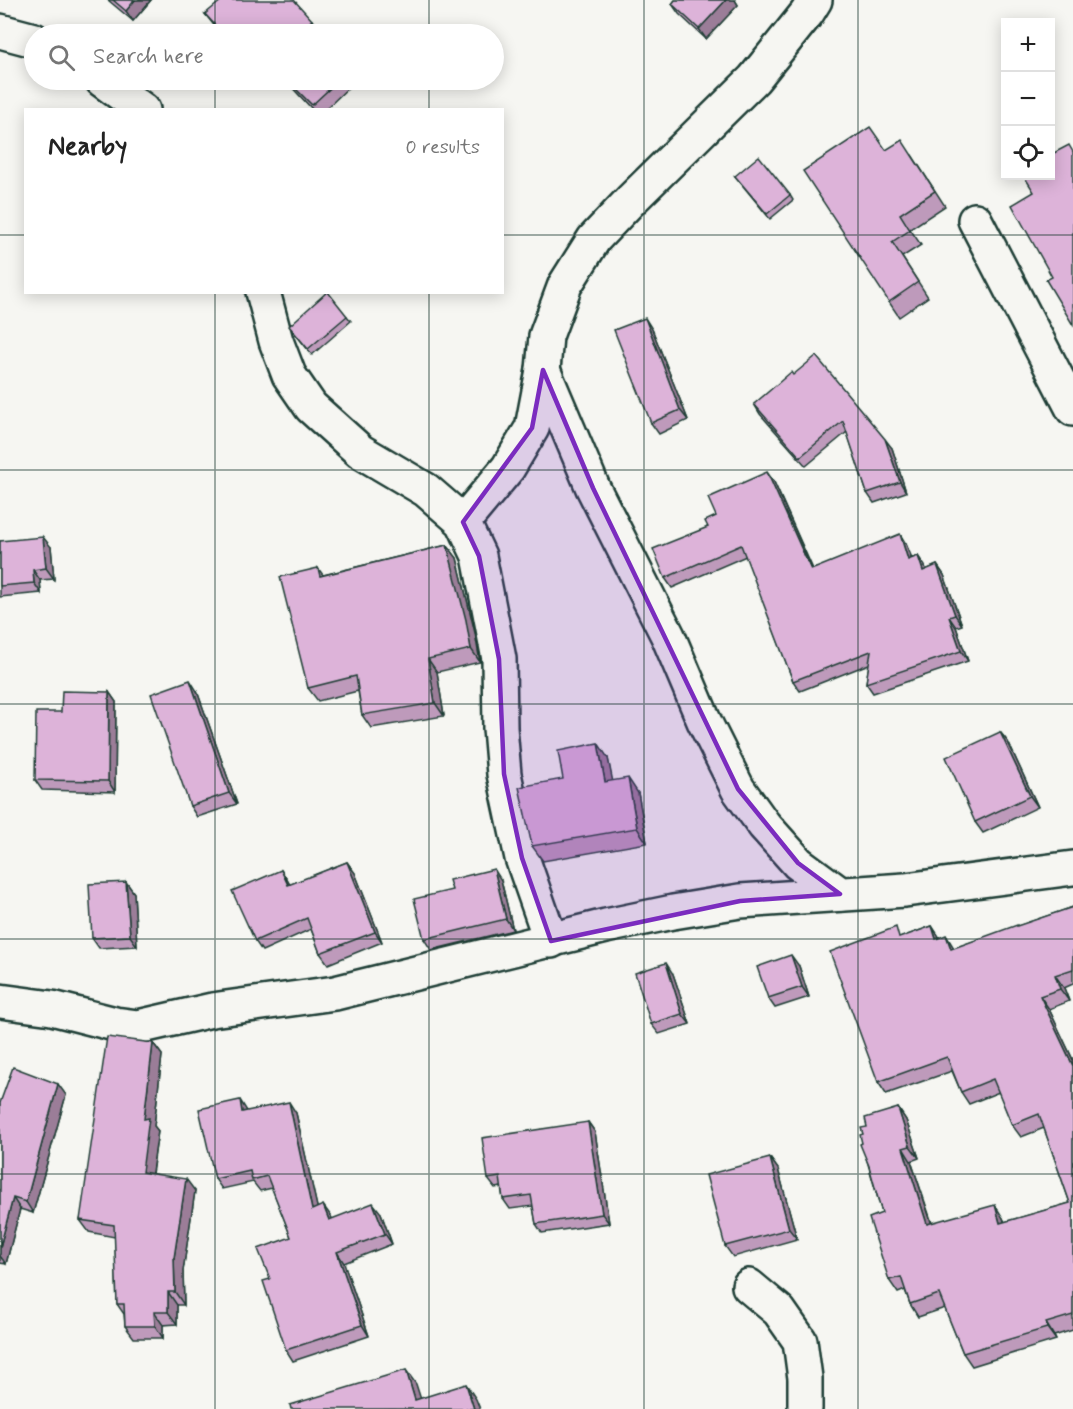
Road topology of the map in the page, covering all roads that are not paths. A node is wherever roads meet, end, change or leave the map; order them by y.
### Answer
1 (815, 0) edge
2 (0, 31) edge
3 (24, 37) edge
4 (116, 90) edge
5 (140, 108) edge
6 (975, 220) dead end
7 (263, 294) edge
8 (543, 370) junction
9 (1073, 409) edge
10 (463, 522) junction
11 (1073, 868) edge
12 (840, 894) junction
13 (551, 941) junction
14 (0, 1001) edge
15 (749, 1286) dead end
16 (805, 1409) edge

1 - 8 street
2 - 3 street
4 - 5 street
6 - 9 street
7 - 10 street
8 - 10 street
8 - 12 street
10 - 13 street
11 - 12 street
12 - 13 street
13 - 14 street
15 - 16 street

